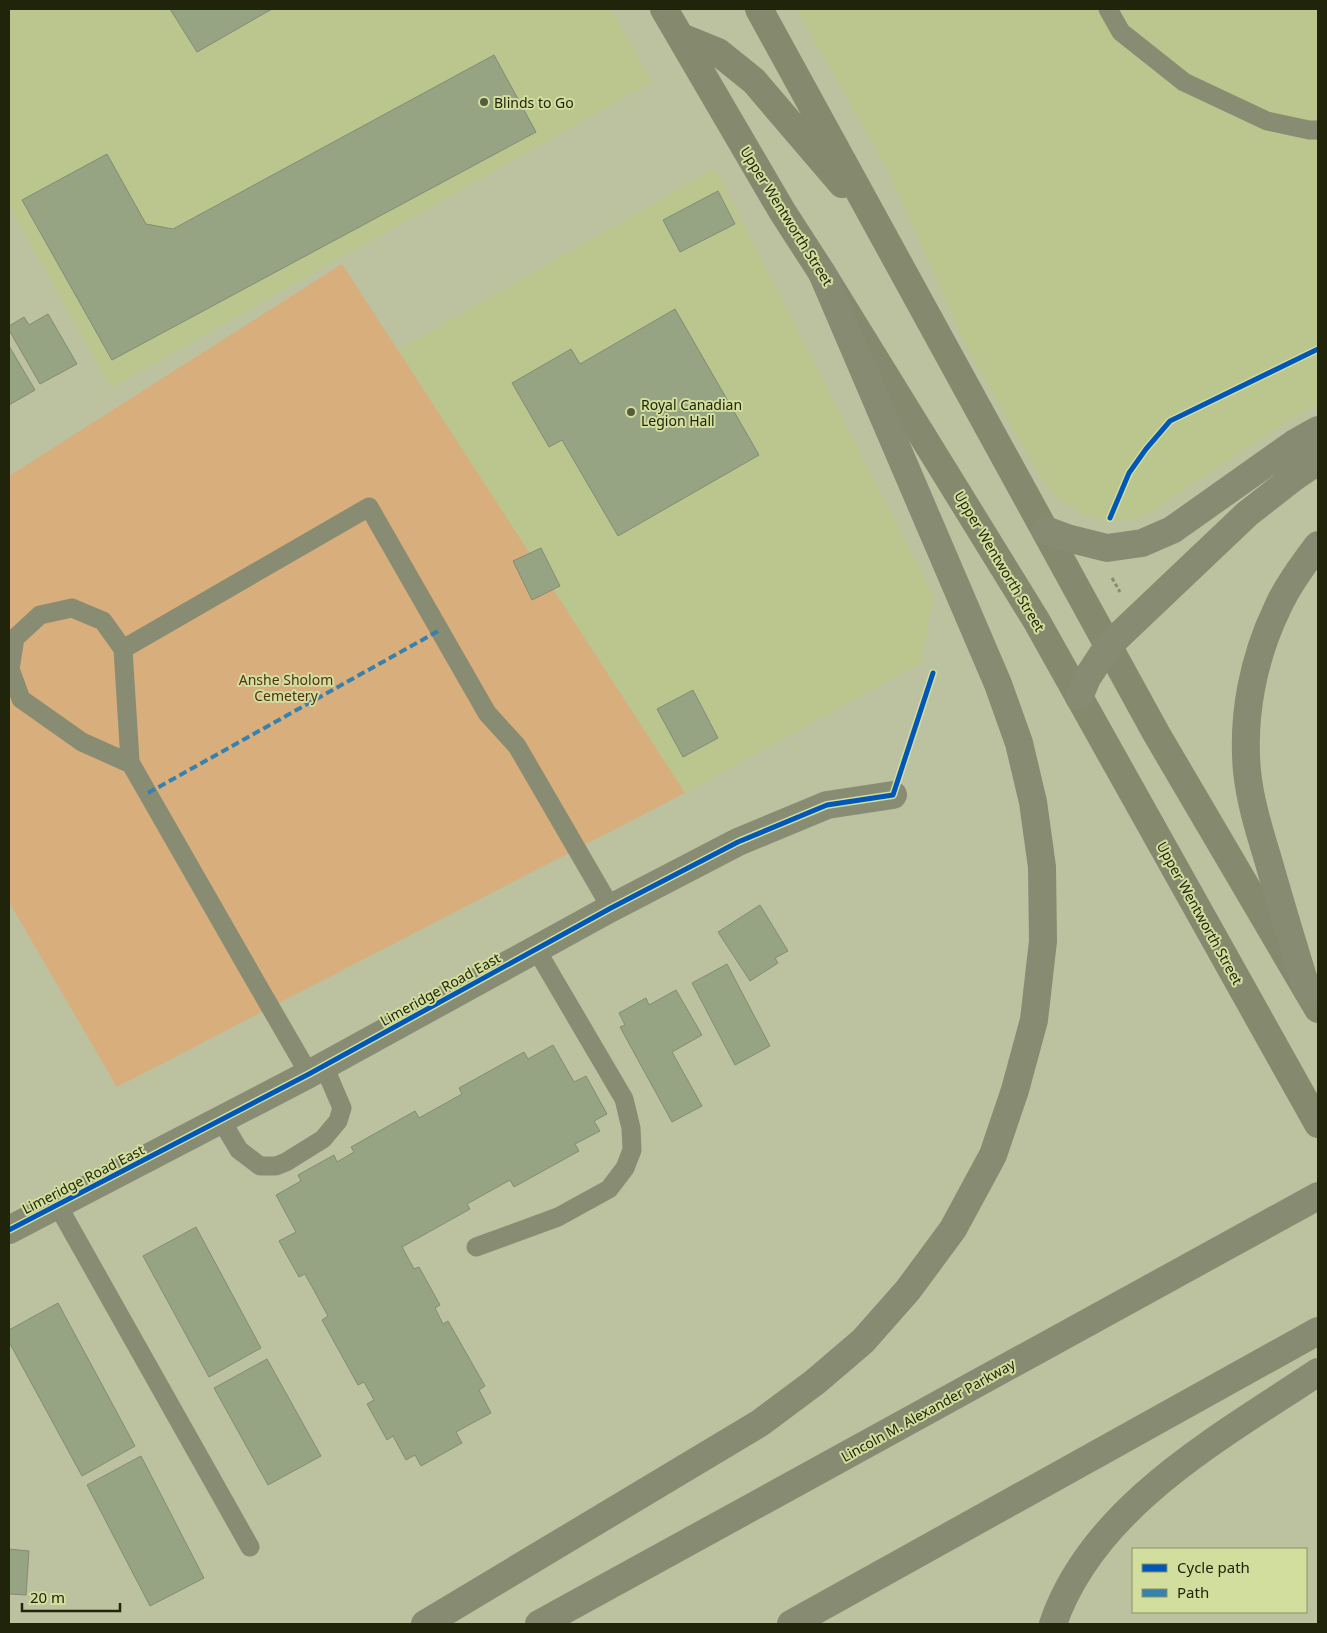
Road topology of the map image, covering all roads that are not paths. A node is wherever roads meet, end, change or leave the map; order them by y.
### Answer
1 (664, 9) edge
2 (759, 9) edge
3 (1108, 9) edge
4 (681, 37) junction
5 (1318, 130) edge
6 (878, 226) junction
7 (822, 273) junction
8 (1318, 430) edge
9 (1318, 461) edge
10 (1045, 530) junction
11 (1318, 545) edge
12 (1108, 646) junction
13 (123, 649) junction
14 (1079, 696) junction
15 (131, 764) junction
16 (893, 795) dead end
17 (611, 908) junction
18 (536, 949) junction
19 (1313, 999) edge
20 (316, 1070) junction
21 (221, 1120) junction
22 (1318, 1124) edge
23 (1318, 1189) edge
24 (1318, 1196) edge
25 (58, 1206) junction
26 (1286, 1213) junction
27 (9, 1230) edge
28 (476, 1247) dead end
29 (1318, 1331) edge
30 (1318, 1372) edge
31 (250, 1547) dead end
32 (425, 1624) edge
33 (539, 1624) edge
34 (791, 1624) edge
35 (1053, 1624) edge

1 - 4 main road, Upper Wentworth Street
2 - 6 main road
3 - 5 lane
4 - 6 main road
4 - 7 main road, Upper Wentworth Street
6 - 10 main road
7 - 14 main road, Upper Wentworth Street
7 - 32 highway
8 - 10 highway
9 - 12 highway
10 - 12 main road
11 - 19 highway
12 - 14 highway
12 - 19 main road
13 - 15 lane
13 - 15 lane
13 - 17 lane
14 - 22 main road, Upper Wentworth Street
15 - 20 lane
16 - 17 street, Limeridge Road East
17 - 18 street, Limeridge Road East
18 - 20 street, Limeridge Road East
18 - 28 lane
20 - 21 street, Limeridge Road East
20 - 21 lane
21 - 25 street, Limeridge Road East
23 - 26 highway
24 - 26 highway, Lincoln M. Alexander Parkway
25 - 27 street, Limeridge Road East
25 - 31 lane
26 - 33 highway, Lincoln M. Alexander Parkway
29 - 34 highway
30 - 35 highway

